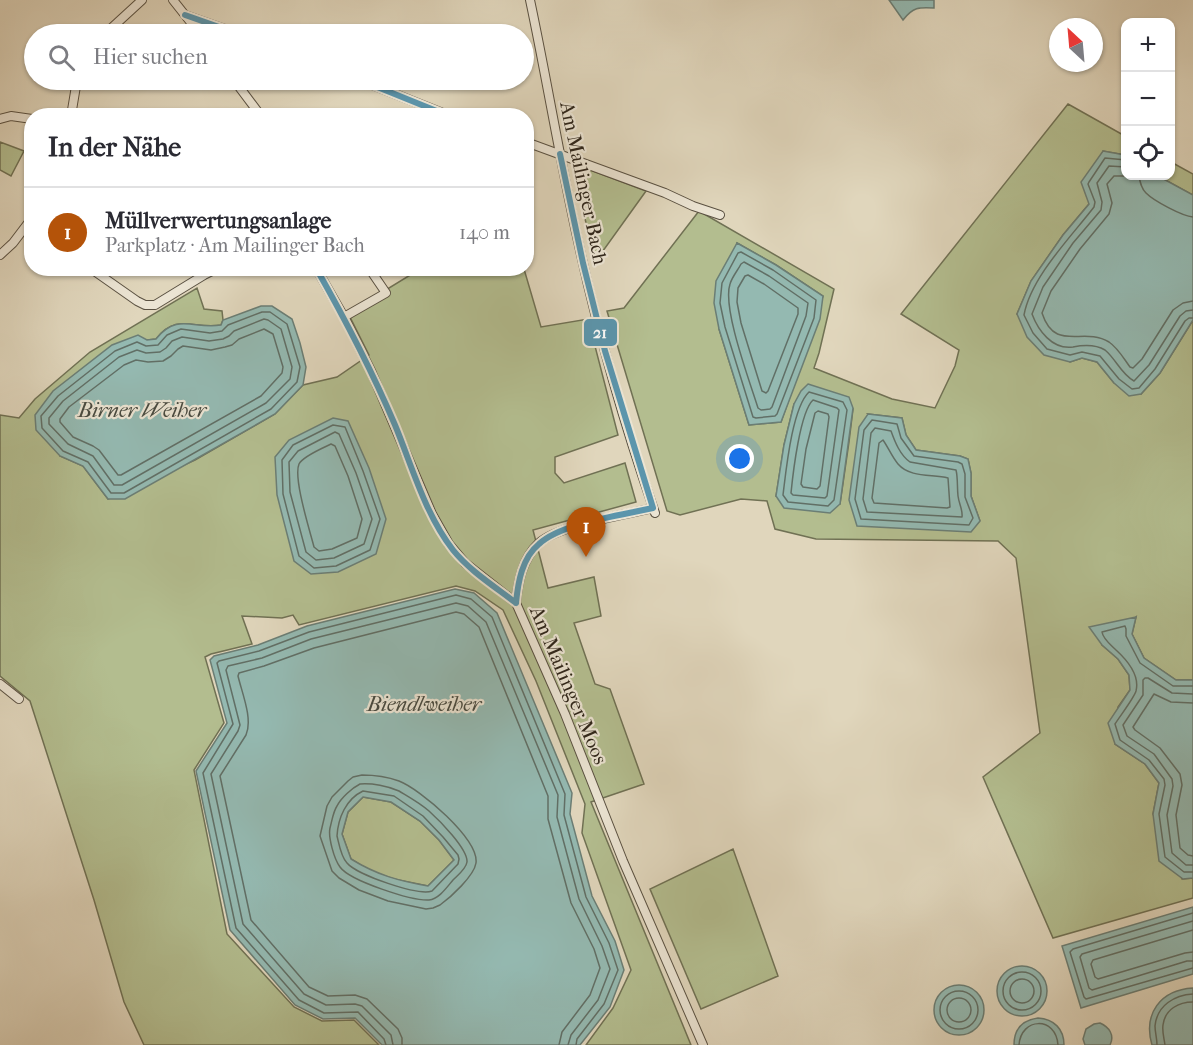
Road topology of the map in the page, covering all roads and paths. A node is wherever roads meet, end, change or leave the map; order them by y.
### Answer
1 (142, 0) edge
2 (173, 0) edge
3 (530, 0) edge
4 (185, 15) junction
5 (116, 24) edge
6 (192, 24) edge
7 (211, 24) edge
8 (75, 90) edge
9 (242, 90) edge
10 (385, 90) edge
11 (72, 108) edge
12 (255, 108) edge
13 (430, 108) edge
14 (24, 118) edge
15 (0, 119) edge
16 (534, 145) edge
17 (560, 154) junction
18 (720, 215) dead end
19 (24, 230) edge
20 (0, 255) edge
21 (101, 276) edge
22 (196, 276) edge
23 (321, 276) edge
24 (374, 276) edge
25 (344, 316) junction
26 (516, 603) junction
27 (0, 684) edge
28 (18, 699) dead end
29 (703, 1045) edge

1 - 5 street
2 - 4 street
3 - 17 street, Am Mailinger Bach
4 - 6 street
4 - 7 street
8 - 11 street
9 - 12 street
10 - 13 street
14 - 15 street
16 - 17 street
17 - 18 street
17 - 26 street, Am Mailinger Bach
19 - 20 street
21 - 22 street
23 - 25 street, Am Mailinger Moos
24 - 25 street
25 - 26 street, Am Mailinger Moos
26 - 29 street, Am Mailinger Moos
27 - 28 street

